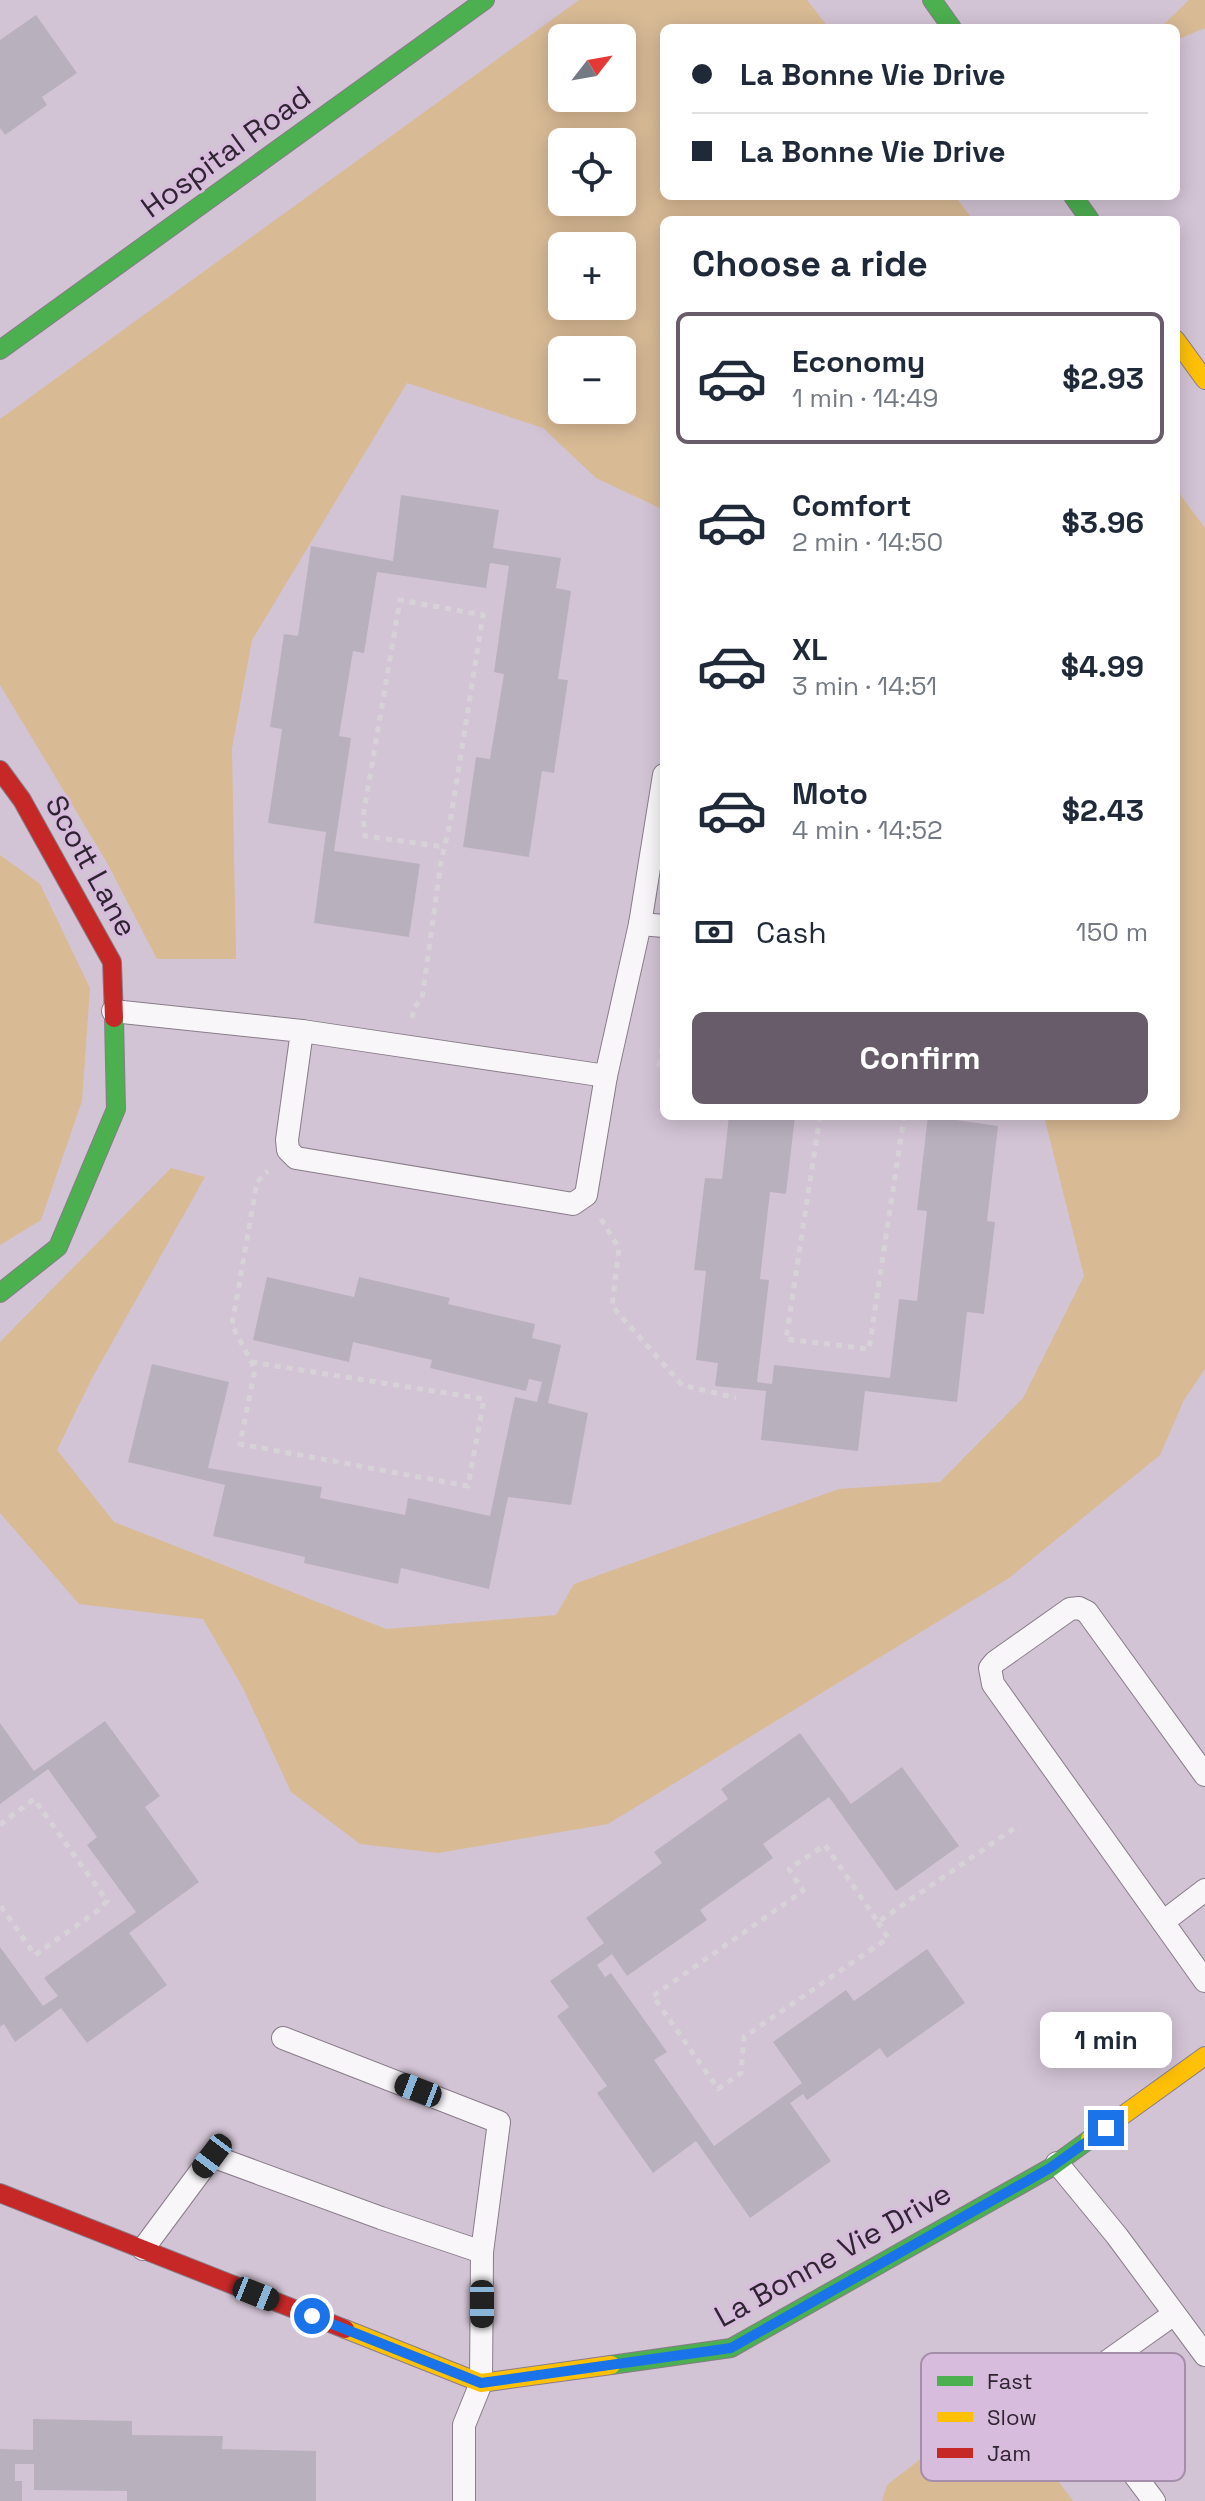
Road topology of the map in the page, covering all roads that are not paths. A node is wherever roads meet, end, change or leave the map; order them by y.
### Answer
1 (485, 0) edge
2 (932, 0) edge
3 (949, 24) edge
4 (1180, 346) edge
5 (0, 350) edge
6 (1205, 380) edge
7 (0, 770) edge
8 (660, 800) edge
9 (640, 924) junction
10 (660, 926) edge
11 (113, 1011) junction
12 (302, 1031) junction
13 (606, 1076) junction
14 (0, 1293) edge
15 (1205, 1775) edge
16 (1205, 1890) edge
17 (1163, 1922) junction
18 (1205, 1981) edge
19 (283, 2038) dead end
20 (1205, 2056) edge
21 (1057, 2163) junction
22 (0, 2193) edge
23 (143, 2249) junction
24 (482, 2252) junction
25 (1174, 2314) junction
26 (1119, 2353) edge
27 (1205, 2355) edge
28 (481, 2383) junction
29 (1139, 2481) edge
30 (464, 2501) edge
31 (1154, 2501) edge

1 - 5 street, Hospital Road
2 - 3 street
4 - 6 street
7 - 11 street, Scott Lane
8 - 9 lane
9 - 10 lane
9 - 13 lane
11 - 12 lane
11 - 14 street, Scott Lane
12 - 13 lane
12 - 13 lane
15 - 17 lane
16 - 17 lane
17 - 18 lane
19 - 24 lane
20 - 21 street, La Bonne Vie Drive
21 - 25 lane
21 - 28 street, La Bonne Vie Drive
22 - 23 street, La Bonne Vie Drive
23 - 24 lane
23 - 28 street, La Bonne Vie Drive
24 - 28 lane
25 - 26 lane
25 - 27 lane
28 - 30 lane
29 - 31 lane

